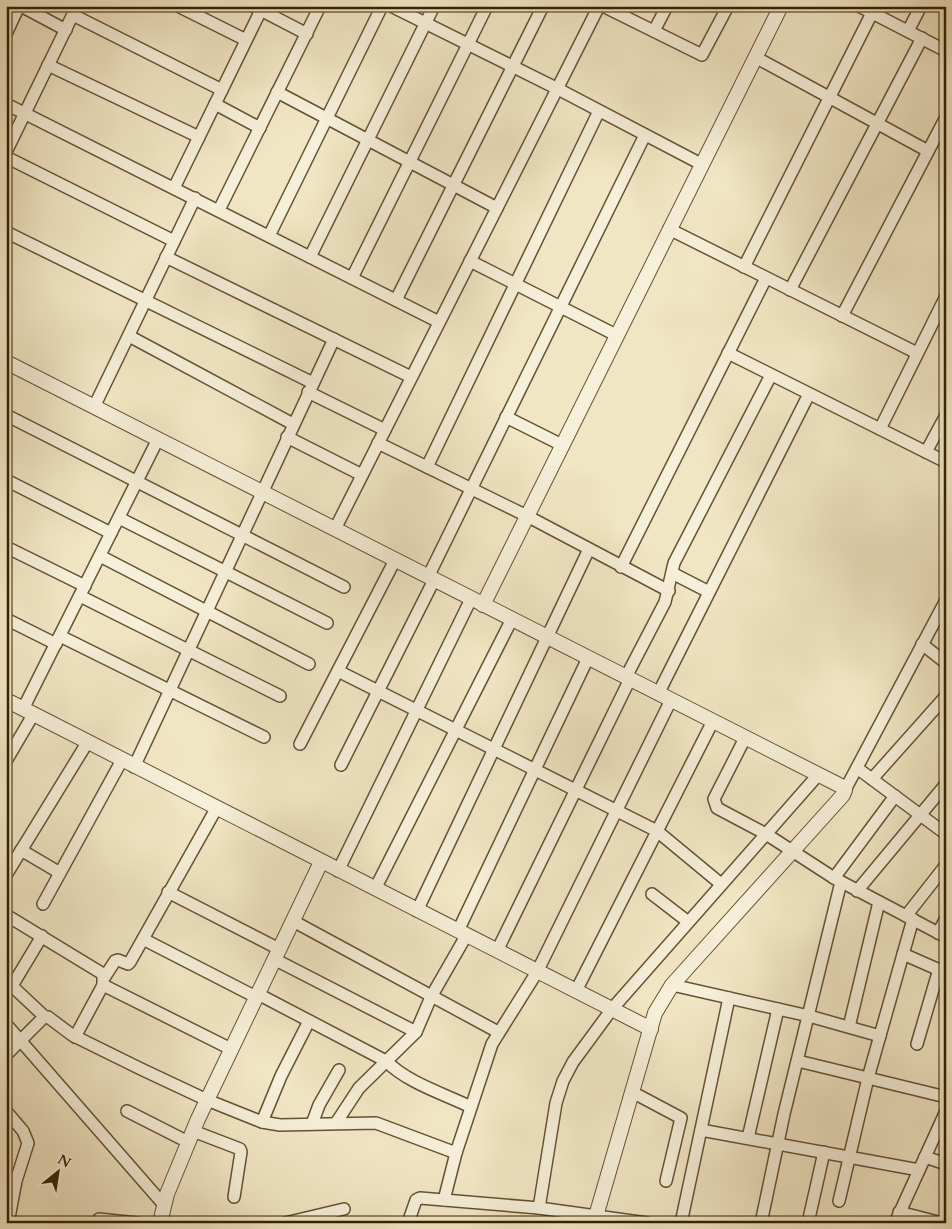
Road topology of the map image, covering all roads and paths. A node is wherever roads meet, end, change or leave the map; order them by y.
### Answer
1 (20, 6) edge
2 (178, 6) edge
3 (320, 6) edge
4 (382, 6) edge
5 (391, 6) edge
6 (434, 6) edge
7 (487, 6) edge
8 (543, 6) edge
9 (599, 6) edge
10 (603, 6) edge
11 (667, 6) edge
12 (728, 6) edge
13 (781, 6) edge
14 (859, 6) edge
15 (921, 6) edge
16 (257, 8) edge
17 (75, 11) edge
18 (872, 13) junction
19 (425, 23) junction
20 (66, 30) junction
21 (654, 31) junction
22 (908, 31) junction
23 (6, 34) edge
24 (306, 34) junction
25 (922, 38) junction
26 (246, 40) junction
27 (468, 44) junction
28 (946, 51) edge
29 (755, 58) junction
30 (48, 65) junction
31 (514, 67) junction
32 (558, 89) junction
33 (222, 90) junction
34 (278, 92) junction
35 (829, 98) junction
36 (6, 104) edge
37 (215, 104) junction
38 (599, 111) junction
39 (25, 113) junction
40 (946, 117) edge
41 (327, 118) junction
42 (877, 124) junction
43 (260, 128) junction
44 (645, 135) junction
45 (199, 137) junction
46 (368, 140) junction
47 (928, 151) junction
48 (6, 152) edge
49 (6, 157) edge
50 (410, 162) junction
51 (701, 164) junction
52 (454, 185) junction
53 (174, 188) junction
54 (195, 198) junction
55 (497, 208) junction
56 (219, 210) junction
57 (669, 229) junction
58 (6, 232) edge
59 (269, 236) junction
60 (174, 241) junction
61 (166, 257) junction
62 (310, 257) junction
63 (470, 261) junction
64 (744, 266) junction
65 (352, 278) junction
66 (766, 278) junction
67 (515, 284) junction
68 (790, 290) junction
69 (946, 296) edge
70 (145, 300) junction
71 (396, 300) junction
72 (560, 306) junction
73 (842, 316) junction
74 (439, 322) junction
75 (616, 335) junction
76 (129, 336) junction
77 (334, 339) junction
78 (728, 353) junction
79 (917, 353) junction
80 (6, 362) edge
81 (771, 374) junction
82 (411, 377) junction
83 (310, 387) junction
84 (809, 394) junction
85 (94, 407) junction
86 (946, 415) edge
87 (6, 416) edge
88 (506, 417) junction
89 (293, 424) junction
90 (880, 429) junction
91 (385, 430) junction
92 (287, 437) junction
93 (158, 439) junction
94 (378, 443) junction
95 (562, 445) junction
96 (926, 452) junction
97 (946, 462) edge
98 (427, 467) junction
99 (362, 475) junction
100 (6, 480) edge
101 (137, 481) junction
102 (470, 488) junction
103 (261, 492) junction
104 (527, 516) junction
105 (119, 518) junction
106 (335, 529) junction
107 (111, 533) junction
108 (241, 533) junction
109 (6, 547) edge
110 (589, 549) junction
111 (100, 556) junction
112 (395, 560) junction
113 (621, 567) junction
114 (224, 571) junction
115 (672, 573) junction
116 (431, 578) junction
117 (344, 587) dead end
118 (82, 591) junction
119 (669, 591) junction
120 (709, 592) junction
121 (946, 600) edge
122 (477, 602) junction
123 (206, 611) junction
124 (6, 619) edge
125 (512, 619) junction
126 (327, 623) dead end
127 (547, 637) junction
128 (58, 640) junction
129 (922, 644) junction
130 (188, 650) junction
131 (588, 658) junction
132 (946, 663) edge
133 (309, 664) dead end
134 (338, 671) junction
135 (628, 678) junction
136 (169, 690) junction
137 (378, 692) junction
138 (658, 694) junction
139 (280, 696) dead end
140 (946, 696) edge
141 (6, 700) edge
142 (672, 700) junction
143 (416, 711) junction
144 (28, 712) junction
145 (713, 721) junction
146 (455, 730) junction
147 (264, 737) dead end
148 (745, 738) junction
149 (87, 742) junction
150 (300, 744) dead end
151 (493, 749) junction
152 (6, 761) edge
153 (128, 764) junction
154 (341, 765) dead end
155 (857, 768) junction
156 (535, 770) junction
157 (818, 775) junction
158 (872, 779) junction
159 (946, 784) edge
160 (844, 790) junction
161 (576, 791) junction
162 (895, 796) junction
163 (216, 809) junction
164 (616, 811) junction
165 (920, 815) junction
166 (657, 831) junction
167 (766, 834) junction
168 (946, 834) edge
169 (21, 850) junction
170 (793, 850) junction
171 (321, 862) junction
172 (946, 864) edge
173 (338, 871) junction
174 (60, 873) junction
175 (6, 875) edge
176 (838, 880) junction
177 (721, 884) junction
178 (375, 890) junction
179 (857, 891) junction
180 (168, 892) junction
181 (652, 894) dead end
182 (879, 902) junction
183 (43, 904) dead end
184 (417, 911) junction
185 (6, 915) edge
186 (909, 918) junction
187 (946, 918) edge
188 (293, 921) junction
189 (687, 921) junction
190 (462, 934) junction
191 (942, 935) edge
192 (42, 936) junction
193 (143, 939) junction
194 (497, 951) junction
195 (277, 954) junction
196 (903, 954) junction
197 (942, 971) edge
198 (537, 972) junction
199 (104, 982) junction
200 (672, 985) junction
201 (576, 991) junction
202 (257, 996) junction
203 (431, 997) junction
204 (729, 998) junction
205 (612, 1009) junction
206 (778, 1009) junction
207 (808, 1016) junction
208 (46, 1017) junction
209 (309, 1021) junction
210 (6, 1024) edge
211 (849, 1027) junction
212 (651, 1029) junction
213 (416, 1032) junction
214 (498, 1032) junction
215 (75, 1036) junction
216 (880, 1036) junction
217 (22, 1040) junction
218 (917, 1044) dead end
219 (231, 1049) junction
220 (6, 1055) edge
221 (798, 1060) junction
222 (386, 1061) junction
223 (339, 1070) dead end
224 (868, 1078) junction
225 (632, 1092) junction
226 (946, 1097) edge
227 (207, 1100) junction
228 (471, 1106) junction
229 (6, 1111) edge
230 (127, 1111) dead end
231 (946, 1111) edge
232 (262, 1122) junction
233 (336, 1123) junction
234 (312, 1124) junction
235 (701, 1130) junction
236 (191, 1136) junction
237 (748, 1138) junction
238 (778, 1144) junction
239 (824, 1152) junction
240 (456, 1153) junction
241 (848, 1157) junction
242 (924, 1157) junction
243 (946, 1164) edge
244 (919, 1170) junction
245 (666, 1181) dead end
246 (234, 1197) dead end
247 (444, 1200) junction
248 (839, 1201) dead end
249 (164, 1205) junction
250 (539, 1208) junction
251 (344, 1209) dead end
252 (897, 1217) edge
253 (98, 1219) dead end
254 (595, 1220) edge
255 (8, 1223) edge
256 (137, 1223) edge
257 (160, 1223) edge
258 (285, 1223) edge
259 (408, 1223) edge
260 (647, 1223) edge
261 (681, 1223) edge
262 (761, 1223) edge
263 (808, 1223) edge
264 (942, 1223) edge

1 - 20 street
1 - 23 street
2 - 26 street
3 - 24 street
4 - 41 street
5 - 19 street
6 - 19 street
7 - 27 street
8 - 31 street
9 - 32 street
10 - 21 street
11 - 21 street
12 - 21 street
13 - 29 street
14 - 18 street
15 - 22 street
16 - 24 street
16 - 26 street
17 - 20 street
17 - 33 street
18 - 22 street
18 - 35 street
19 - 27 street
19 - 46 street
20 - 30 street
22 - 25 street
24 - 34 street
25 - 28 street
25 - 42 street
26 - 33 street
27 - 31 street
27 - 50 street
29 - 35 street
29 - 51 street
30 - 39 street
30 - 45 street
31 - 32 street
31 - 52 street
32 - 38 street
32 - 55 street
33 - 37 street
34 - 41 street
34 - 43 street
35 - 42 street
35 - 64 street
36 - 39 street
37 - 43 street
37 - 45 street
38 - 44 street
38 - 67 street
39 - 48 street
39 - 53 street
40 - 47 street
41 - 46 street
41 - 59 street
42 - 47 street
42 - 68 street
43 - 56 street
44 - 51 street
44 - 72 street
45 - 53 street
46 - 50 street
46 - 62 street
47 - 73 street
49 - 60 street
50 - 52 street
50 - 65 street
51 - 57 street
52 - 55 street
52 - 71 street
53 - 54 street
54 - 56 street
54 - 60 street
55 - 63 street
56 - 59 street
57 - 64 street
57 - 75 street
58 - 70 street
59 - 62 street
60 - 61 street
61 - 70 street
61 - 77 street
62 - 65 street
63 - 67 street
63 - 74 street
64 - 66 street
65 - 71 street
66 - 68 street
66 - 78 street
67 - 72 street
67 - 98 street
68 - 73 street
69 - 79 street
70 - 76 street
70 - 83 street
71 - 74 street
72 - 75 street
72 - 88 street
73 - 79 street
74 - 82 street
75 - 95 street
76 - 85 street
76 - 89 street
77 - 82 street
77 - 83 street
78 - 81 street
78 - 113 street
79 - 90 street
80 - 85 street
81 - 84 street
81 - 115 street
82 - 91 street
83 - 89 street
83 - 91 street
84 - 90 street
84 - 120 street
85 - 93 street
86 - 96 street
87 - 101 street
88 - 95 street
88 - 102 street
89 - 92 street
90 - 96 street
91 - 94 street
92 - 99 street
92 - 103 street
93 - 101 street
93 - 103 street
94 - 98 street
94 - 99 street
95 - 104 street
96 - 97 street
98 - 102 street
99 - 106 street
100 - 107 street
101 - 105 street
101 - 108 street
102 - 104 street
102 - 116 street
103 - 106 street
103 - 108 street
104 - 110 street
104 - 122 street
105 - 107 street
105 - 114 street
106 - 112 street
107 - 111 street
108 - 114 street
108 - 117 street
109 - 118 street
110 - 113 street
110 - 127 street
111 - 118 street
111 - 123 street
112 - 116 street
112 - 134 street
113 - 119 street
114 - 123 street
114 - 126 street
115 - 119 street
115 - 120 street
116 - 122 street
116 - 137 street
118 - 128 street
118 - 130 street
119 - 135 street
120 - 138 street
121 - 129 street
122 - 125 street
122 - 143 street
123 - 130 street
123 - 133 street
124 - 128 street
125 - 127 street
125 - 146 street
127 - 131 street
127 - 151 street
128 - 136 street
128 - 144 street
129 - 132 street
129 - 155 street
130 - 136 street
130 - 139 street
131 - 135 street
131 - 156 street
134 - 137 street
134 - 150 street
135 - 138 street
135 - 161 street
136 - 147 street
136 - 153 street
137 - 143 street
137 - 154 street
138 - 142 street
140 - 158 street
141 - 144 street
142 - 145 street
142 - 164 street
143 - 146 street
143 - 173 street
144 - 149 street
144 - 152 street
145 - 148 street
145 - 166 street
146 - 151 street
146 - 178 street
148 - 157 street
148 - 167 street
149 - 153 street
149 - 169 street
151 - 156 street
151 - 184 street
153 - 163 street
153 - 174 street
155 - 158 street
155 - 160 street
156 - 161 street
156 - 190 street
157 - 160 street
157 - 167 street
158 - 162 street
159 - 165 street
160 - 170 street
161 - 164 street
161 - 194 street
162 - 165 street
162 - 176 street
163 - 171 street
163 - 180 street
164 - 166 street
164 - 198 street
165 - 168 street
165 - 179 street
166 - 177 street
166 - 201 street
167 - 170 street
167 - 177 street
169 - 174 street
169 - 175 street
170 - 176 street
170 - 200 street
171 - 173 street
171 - 188 street
172 - 186 street
173 - 178 street
174 - 183 street
176 - 179 street
176 - 207 street
177 - 189 street
178 - 184 street
179 - 182 street
180 - 193 street
180 - 195 street
181 - 189 street
182 - 186 street
182 - 211 street
184 - 190 street
185 - 192 street
186 - 191 street
186 - 196 street
187 - 191 street
188 - 195 street
188 - 203 street
189 - 205 street
190 - 194 street
190 - 203 street
192 - 199 street
192 - 208 street
193 - 199 street
193 - 202 street
194 - 198 street
195 - 202 street
195 - 213 street
196 - 197 street
196 - 216 street
197 - 218 street
198 - 201 street
198 - 214 street
199 - 215 street
199 - 219 street
200 - 204 street
200 - 212 street
201 - 205 street
202 - 209 street
202 - 219 street
203 - 213 street
203 - 214 street
204 - 206 street
204 - 235 street
205 - 212 street
205 - 250 street
206 - 207 street
206 - 237 street
207 - 211 street
207 - 221 street
208 - 215 street
208 - 217 street
209 - 222 street
209 - 232 street
210 - 217 street
211 - 216 street
212 - 225 street
213 - 222 street
214 - 228 street
215 - 227 street
216 - 224 street
217 - 220 street
217 - 249 street
219 - 227 street
221 - 224 street
221 - 238 street
222 - 228 street
222 - 233 street
223 - 234 street
224 - 226 street
224 - 241 street
225 - 245 street
225 - 254 street
227 - 232 street
227 - 236 street
228 - 240 street
229 - 255 street
230 - 236 street
231 - 242 street
232 - 234 street
233 - 234 street
233 - 240 street
235 - 237 street
235 - 261 street
236 - 246 street
236 - 249 street
237 - 238 street
238 - 239 street
238 - 262 street
239 - 241 street
239 - 263 street
240 - 247 street
241 - 244 street
241 - 248 street
242 - 243 street
242 - 244 street
244 - 252 street
247 - 250 street
247 - 259 street
249 - 257 street
250 - 254 street
251 - 258 street
252 - 264 street
253 - 256 street
254 - 260 street

